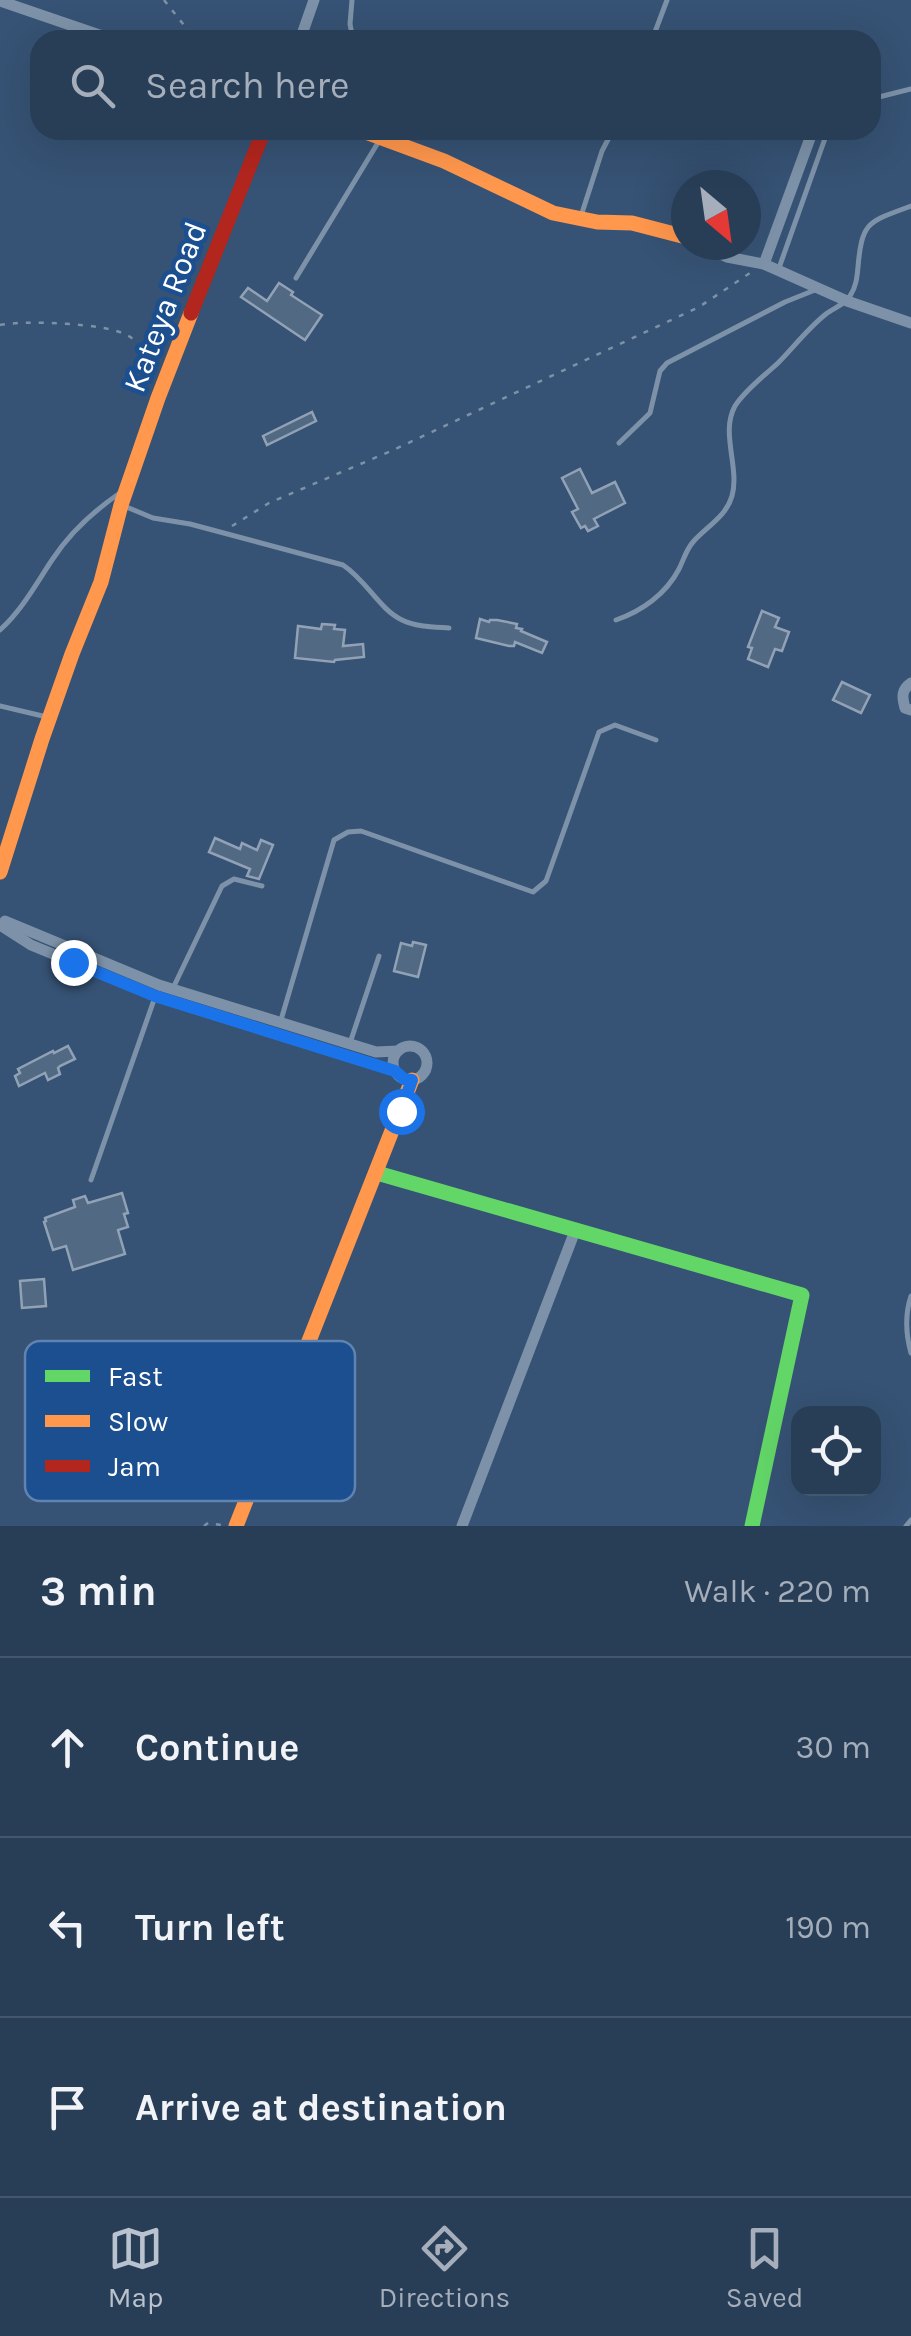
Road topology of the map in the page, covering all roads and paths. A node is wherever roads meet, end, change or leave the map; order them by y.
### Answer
1 (0, 0) edge
2 (164, 0) edge
3 (314, 0) edge
4 (352, 0) edge
5 (666, 0) edge
6 (86, 30) edge
7 (188, 30) edge
8 (304, 30) edge
9 (351, 30) edge
10 (656, 30) edge
11 (911, 89) edge
12 (881, 96) edge
13 (260, 140) edge
14 (379, 140) edge
15 (386, 140) edge
16 (609, 140) edge
17 (809, 140) edge
18 (824, 140) edge
19 (911, 206) edge
20 (580, 219) junction
21 (671, 233) edge
22 (746, 260) edge
23 (764, 264) junction
24 (778, 271) junction
25 (296, 278) dead end
26 (818, 289) junction
27 (847, 301) junction
28 (911, 323) edge
29 (0, 324) edge
30 (169, 369) junction
31 (620, 443) dead end
32 (127, 488) junction
33 (122, 505) junction
34 (223, 532) junction
35 (616, 620) dead end
36 (450, 628) dead end
37 (0, 630) edge
38 (911, 682) edge
39 (0, 706) edge
40 (911, 710) edge
41 (50, 718) junction
42 (656, 740) dead end
43 (0, 872) edge
44 (262, 886) dead end
45 (0, 921) edge
46 (379, 956) dead end
47 (173, 989) junction
48 (157, 990) junction
49 (280, 1022) junction
50 (348, 1050) junction
51 (398, 1051) junction
52 (395, 1071) junction
53 (412, 1080) junction
54 (377, 1172) junction
55 (90, 1180) dead end
56 (575, 1231) junction
57 (911, 1296) edge
58 (309, 1341) edge
59 (911, 1353) edge
60 (245, 1501) edge
61 (911, 1520) edge
62 (204, 1526) edge
63 (235, 1526) edge
64 (462, 1526) edge
65 (752, 1526) edge
66 (906, 1526) edge

1 - 6 street
2 - 7 path
3 - 8 street
4 - 9 lane
5 - 10 lane
11 - 12 lane
13 - 30 street, Kateya Road
14 - 25 lane
15 - 20 street
16 - 20 lane
17 - 23 street
18 - 24 lane
19 - 27 lane
20 - 21 street
22 - 23 street
23 - 24 street
23 - 34 path
24 - 26 street
26 - 27 street
26 - 31 lane
27 - 28 street
27 - 35 lane
29 - 30 path
30 - 32 street, Kateya Road
32 - 33 street, Kateya Road
32 - 37 lane
33 - 34 lane
33 - 41 street, Kateya Road
34 - 36 lane
38 - 40 street
39 - 41 lane
41 - 43 street, Kateya Road
42 - 49 lane
44 - 47 lane
45 - 48 street
46 - 50 lane
47 - 48 street
47 - 49 street
48 - 50 street
48 - 55 lane
49 - 50 street
50 - 51 street
50 - 52 street
51 - 52 street
51 - 53 street
52 - 53 street
53 - 54 street
54 - 56 street
54 - 58 street
56 - 64 street
56 - 65 street
57 - 59 lane
60 - 63 street
61 - 66 lane
62 - 63 path

